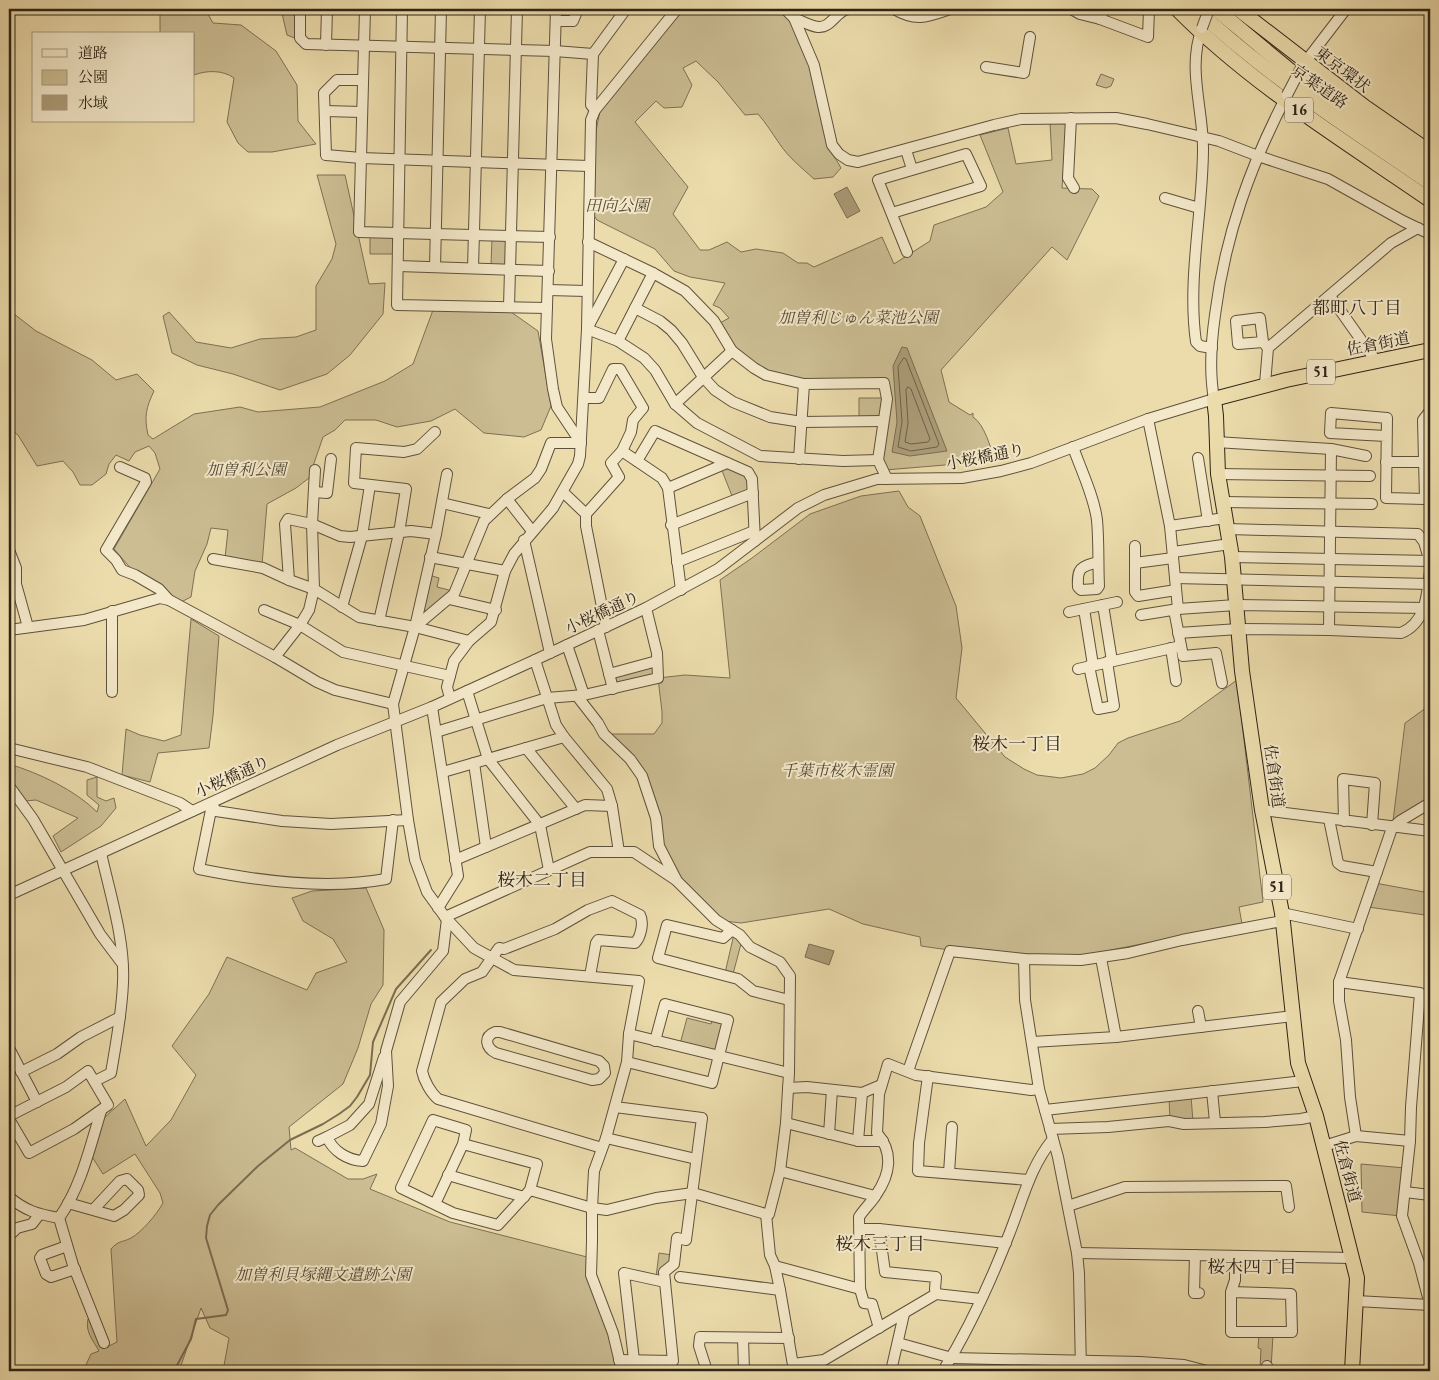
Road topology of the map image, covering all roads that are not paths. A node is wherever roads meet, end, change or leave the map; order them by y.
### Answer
1 (300, 9) edge
2 (327, 9) edge
3 (365, 9) edge
4 (402, 9) edge
5 (442, 9) edge
6 (480, 9) edge
7 (517, 9) edge
8 (556, 9) edge
9 (578, 9) edge
10 (626, 9) edge
11 (677, 9) edge
12 (784, 9) edge
13 (849, 9) edge
14 (894, 9) edge
15 (950, 9) edge
16 (1071, 9) edge
17 (1149, 9) edge
18 (1177, 9) edge
19 (1196, 9) edge
20 (1209, 9) edge
21 (1216, 9) edge
22 (1238, 9) edge
23 (1346, 9) edge
24 (1102, 14) edge
25 (794, 18) junction
26 (556, 21) junction
27 (1201, 30) junction
28 (1030, 37) dead end
29 (326, 45) junction
30 (364, 45) junction
31 (402, 46) junction
32 (440, 47) junction
33 (479, 49) junction
34 (516, 50) junction
35 (555, 51) junction
36 (593, 54) junction
37 (1303, 65) junction
38 (986, 67) dead end
39 (363, 80) junction
40 (1286, 97) junction
41 (595, 110) junction
42 (325, 111) junction
43 (362, 112) junction
44 (1071, 118) junction
45 (1202, 137) junction
46 (906, 150) junction
47 (1430, 152) edge
48 (1258, 156) junction
49 (361, 158) junction
50 (400, 159) junction
51 (438, 160) junction
52 (475, 161) junction
53 (513, 162) junction
54 (552, 164) junction
55 (589, 166) junction
56 (1430, 168) edge
57 (912, 169) junction
58 (1430, 183) edge
59 (1074, 188) dead end
60 (1165, 198) dead end
61 (1430, 200) edge
62 (1200, 208) junction
63 (892, 213) junction
64 (1418, 228) junction
65 (398, 233) junction
66 (436, 234) junction
67 (1430, 234) edge
68 (473, 235) junction
69 (511, 236) junction
70 (550, 237) junction
71 (588, 242) junction
72 (908, 252) dead end
73 (624, 259) junction
74 (398, 266) junction
75 (435, 267) junction
76 (472, 268) junction
77 (510, 269) junction
78 (549, 271) junction
79 (653, 273) junction
80 (548, 290) junction
81 (587, 291) junction
82 (1330, 296) junction
83 (509, 307) junction
84 (547, 308) junction
85 (635, 308) junction
86 (587, 328) junction
87 (618, 340) junction
88 (1212, 348) junction
89 (1430, 350) edge
90 (732, 351) junction
91 (1376, 361) junction
92 (703, 377) junction
93 (804, 384) junction
94 (1264, 384) junction
95 (584, 398) junction
96 (1214, 399) junction
97 (675, 404) junction
98 (1430, 411) edge
99 (1148, 419) junction
100 (883, 421) junction
101 (802, 422) junction
102 (435, 432) dead end
103 (1386, 436) junction
104 (1216, 442) junction
105 (580, 443) junction
106 (1073, 447) junction
107 (1331, 449) junction
108 (622, 451) junction
109 (1366, 456) dead end
110 (1198, 458) dead end
111 (331, 459) dead end
112 (799, 459) junction
113 (878, 460) junction
114 (636, 461) junction
115 (1386, 462) junction
116 (1424, 462) junction
117 (727, 463) junction
118 (120, 466) dead end
119 (315, 470) dead end
120 (447, 474) dead end
121 (1218, 474) junction
122 (1331, 476) junction
123 (1370, 476) dead end
124 (887, 479) junction
125 (370, 485) junction
126 (668, 488) junction
127 (314, 492) junction
128 (564, 492) junction
129 (754, 493) junction
130 (507, 498) junction
131 (1222, 502) junction
132 (442, 503) junction
133 (1331, 504) junction
134 (1372, 504) dead end
135 (489, 514) junction
136 (586, 514) junction
137 (1208, 521) junction
138 (312, 524) junction
139 (1226, 524) junction
140 (671, 525) junction
141 (1170, 526) junction
142 (532, 531) junction
143 (1330, 531) junction
144 (399, 533) junction
145 (436, 534) junction
146 (362, 536) junction
147 (754, 536) junction
148 (524, 540) junction
149 (1135, 546) dead end
150 (9, 550) edge
151 (1231, 550) junction
152 (1173, 555) junction
153 (430, 557) junction
154 (1330, 558) junction
155 (213, 559) dead end
156 (1430, 561) edge
157 (677, 562) junction
158 (1098, 562) dead end
159 (1135, 563) junction
160 (466, 565) junction
161 (1430, 571) edge
162 (505, 572) junction
163 (1175, 578) junction
164 (289, 580) junction
165 (1234, 580) junction
166 (1329, 582) junction
167 (1429, 584) junction
168 (314, 589) junction
169 (681, 590) junction
170 (1176, 590) junction
171 (449, 599) junction
172 (169, 600) junction
173 (1117, 602) dead end
174 (1103, 605) junction
175 (1236, 605) junction
176 (1329, 606) junction
177 (342, 607) junction
178 (646, 608) junction
179 (1424, 608) junction
180 (1084, 609) junction
181 (264, 610) dead end
182 (496, 610) junction
183 (1176, 610) junction
184 (112, 611) junction
185 (1069, 612) dead end
186 (1141, 615) dead end
187 (379, 621) junction
188 (300, 625) junction
189 (414, 627) junction
190 (28, 628) junction
191 (602, 629) junction
192 (1239, 629) junction
193 (9, 630) edge
194 (1329, 630) junction
195 (1178, 633) junction
196 (469, 641) junction
197 (567, 645) junction
198 (1176, 647) junction
199 (550, 652) junction
200 (275, 657) junction
201 (535, 660) junction
202 (658, 661) junction
203 (1109, 662) junction
204 (404, 665) junction
205 (1091, 666) junction
206 (1078, 669) dead end
207 (609, 674) junction
208 (450, 676) junction
209 (1176, 681) dead end
210 (1222, 683) dead end
211 (613, 689) junction
212 (467, 691) junction
213 (112, 692) dead end
214 (580, 696) junction
215 (450, 698) junction
216 (548, 698) junction
217 (393, 704) junction
218 (432, 707) junction
219 (476, 720) junction
220 (395, 722) junction
221 (436, 732) junction
222 (564, 737) junction
223 (9, 748) edge
224 (526, 748) junction
225 (488, 759) junction
226 (474, 764) junction
227 (443, 772) junction
228 (9, 786) edge
229 (1430, 803) edge
230 (212, 804) junction
231 (612, 806) junction
232 (576, 809) junction
233 (1262, 810) junction
234 (192, 811) junction
235 (1329, 819) junction
236 (393, 820) junction
237 (408, 820) junction
238 (1344, 821) junction
239 (540, 825) junction
240 (1372, 825) junction
241 (1392, 828) junction
242 (1430, 831) edge
243 (486, 847) junction
244 (619, 852) junction
245 (102, 853) junction
246 (455, 860) junction
247 (549, 870) junction
248 (62, 871) junction
249 (1377, 872) junction
250 (677, 881) junction
251 (9, 895) edge
252 (438, 908) junction
253 (1282, 917) junction
254 (446, 918) junction
255 (732, 930) junction
256 (1358, 930) junction
257 (1101, 958) junction
258 (492, 959) junction
259 (1024, 959) junction
260 (123, 964) junction
261 (590, 976) junction
262 (1339, 982) junction
263 (789, 1000) junction
264 (1198, 1011) dead end
265 (1293, 1016) junction
266 (120, 1017) junction
267 (1201, 1026) junction
268 (629, 1034) junction
269 (1116, 1037) junction
270 (655, 1041) junction
271 (1032, 1042) junction
272 (9, 1048) edge
273 (386, 1051) junction
274 (719, 1056) junction
275 (627, 1062) junction
276 (908, 1071) junction
277 (21, 1072) junction
278 (789, 1073) junction
279 (605, 1074) junction
280 (928, 1076) junction
281 (622, 1078) junction
282 (95, 1081) junction
283 (1303, 1082) junction
284 (881, 1085) junction
285 (788, 1088) junction
286 (1039, 1089) junction
287 (832, 1090) junction
288 (1212, 1091) junction
289 (862, 1093) junction
290 (37, 1102) junction
291 (614, 1107) junction
292 (1045, 1110) junction
293 (101, 1111) junction
294 (1316, 1116) junction
295 (9, 1118) edge
296 (1214, 1122) junction
297 (786, 1123) junction
298 (952, 1127) dead end
299 (829, 1134) junction
300 (1051, 1134) junction
301 (1356, 1136) junction
302 (883, 1140) junction
303 (858, 1141) junction
304 (1410, 1141) junction
305 (604, 1143) junction
306 (463, 1144) junction
307 (1324, 1146) junction
308 (696, 1159) junction
309 (780, 1171) junction
310 (949, 1173) junction
311 (448, 1175) junction
312 (1028, 1180) junction
313 (1405, 1192) junction
314 (693, 1193) junction
315 (527, 1194) junction
316 (1430, 1195) edge
317 (876, 1196) junction
318 (9, 1198) edge
319 (68, 1203) junction
320 (435, 1204) junction
321 (1068, 1206) junction
322 (1289, 1207) dead end
323 (592, 1208) junction
324 (93, 1210) dead end
325 (766, 1214) junction
326 (39, 1215) junction
327 (59, 1218) junction
328 (860, 1229) junction
329 (879, 1229) junction
330 (9, 1233) edge
331 (1006, 1243) junction
332 (67, 1246) junction
333 (1077, 1253) junction
334 (1195, 1256) junction
335 (1235, 1256) junction
336 (1354, 1258) junction
337 (775, 1266) junction
338 (75, 1269) junction
339 (680, 1277) dead end
340 (665, 1282) junction
341 (860, 1289) junction
342 (780, 1290) junction
343 (1231, 1292) junction
344 (1194, 1293) dead end
345 (936, 1294) junction
346 (981, 1299) junction
347 (1356, 1301) junction
348 (1430, 1305) edge
349 (904, 1314) junction
350 (879, 1328) junction
351 (743, 1338) junction
352 (789, 1338) junction
353 (104, 1343) dead end
354 (898, 1343) junction
355 (952, 1358) junction
356 (619, 1360) junction
357 (634, 1360) junction
358 (1081, 1366) edge
359 (794, 1368) edge
360 (622, 1371) edge
361 (707, 1371) edge
362 (744, 1371) edge
363 (891, 1371) edge
364 (944, 1371) edge
365 (1207, 1371) edge
366 (1352, 1371) edge

1 - 29 street
2 - 29 street
3 - 30 street
4 - 31 street
5 - 32 street
6 - 33 street
7 - 34 street
8 - 26 street
9 - 26 street
10 - 36 street
11 - 41 street
12 - 25 street
13 - 25 street
14 - 15 street
16 - 24 street
17 - 24 street
18 - 27 highway, 16
19 - 58 highway, 京葉道路
20 - 27 street, bridge
21 - 56 highway, 京葉道路
22 - 37 highway, 東京環状 / 16
23 - 37 street
25 - 46 street
26 - 35 street
27 - 40 highway, 16
27 - 45 street
28 - 38 street
29 - 30 street
30 - 31 street
30 - 39 street
31 - 32 street
31 - 50 street
32 - 33 street
32 - 51 street
33 - 34 street
33 - 52 street
34 - 35 street
34 - 53 street
35 - 36 street
35 - 54 street
36 - 41 street
37 - 40 street, bridge
37 - 47 highway, 東京環状 / 16
39 - 42 street
39 - 43 street
40 - 48 street
40 - 61 highway, 16
41 - 55 street
42 - 43 street
42 - 49 street
43 - 49 street
44 - 45 street
44 - 46 street
44 - 59 street
45 - 48 street
45 - 62 street
46 - 57 street
48 - 64 street
48 - 88 street
49 - 50 street
49 - 65 street
50 - 51 street
50 - 65 street
51 - 52 street
51 - 66 street
52 - 53 street
52 - 68 street
53 - 54 street
53 - 69 street
54 - 55 street
54 - 70 street
55 - 71 street
57 - 63 street
57 - 63 street
60 - 62 street
62 - 88 street
63 - 72 street
64 - 67 street
64 - 82 street
65 - 66 street
65 - 74 street
66 - 68 street
66 - 75 street
68 - 69 street
68 - 76 street
69 - 70 street
69 - 77 street
70 - 78 street
71 - 73 street
71 - 81 street
73 - 79 street
73 - 86 street
74 - 75 street
74 - 83 street
75 - 76 street
76 - 77 street
77 - 78 street
77 - 83 street
78 - 80 street
79 - 85 street
79 - 90 street
80 - 81 street
80 - 84 street
81 - 86 street
82 - 91 street
82 - 94 street
83 - 84 street
84 - 105 street
85 - 87 street
85 - 92 street
86 - 87 street
86 - 95 street
87 - 97 street
88 - 96 street
89 - 91 highway, 佐倉街道 / 51
90 - 92 street
90 - 93 street
91 - 94 highway, 佐倉街道 / 51
92 - 97 street
92 - 101 street
93 - 100 street
93 - 101 street
94 - 96 highway, 佐倉街道 / 51
95 - 105 street
95 - 108 street
96 - 99 street, 小桜橋通り
96 - 104 highway, 佐倉街道 / 51
97 - 112 street
98 - 116 street
99 - 106 street, 小桜橋通り
99 - 141 street
100 - 101 street
100 - 113 street
101 - 112 street
102 - 125 street
103 - 103 street
103 - 115 street
104 - 107 street
104 - 121 highway, 佐倉街道 / 51
105 - 128 street
105 - 130 street
106 - 124 street, 小桜橋通り
106 - 158 street
107 - 109 street
107 - 122 street
108 - 114 street
108 - 136 street
110 - 137 street
111 - 127 street
112 - 113 street
113 - 124 street
114 - 117 street
114 - 126 street
115 - 116 street
115 - 116 street
117 - 126 street
117 - 129 street
118 - 172 street
119 - 127 street
120 - 132 street
121 - 122 street
121 - 131 highway, 佐倉街道 / 51
122 - 123 street
122 - 133 street
124 - 147 street, 小桜橋通り
125 - 144 street
125 - 146 street
126 - 140 street
127 - 138 street
128 - 136 street
128 - 142 street
129 - 140 street
129 - 147 street
130 - 135 street
130 - 142 street
131 - 133 street
131 - 139 highway, 佐倉街道 / 51
132 - 135 street
132 - 145 street
133 - 134 street
133 - 143 street
135 - 160 street
136 - 191 street
137 - 139 street
137 - 141 street
138 - 146 street
138 - 164 street
138 - 168 street
139 - 143 street
139 - 151 highway, 佐倉街道 / 51
140 - 157 street
141 - 152 street
142 - 148 street
143 - 154 street
143 - 156 street
144 - 145 street
144 - 146 street
144 - 187 street
145 - 153 street
146 - 177 street
147 - 157 street
147 - 169 street, 小桜橋通り
148 - 162 street
148 - 199 street
149 - 159 street
150 - 190 street
151 - 152 street
151 - 154 street
151 - 165 highway, 佐倉街道 / 51
152 - 159 street
152 - 163 street
153 - 160 street
153 - 189 street
154 - 156 street
154 - 166 street
155 - 164 street
157 - 169 street
159 - 170 street
160 - 162 street
160 - 171 street
161 - 167 street
162 - 182 street
163 - 165 street
163 - 170 street
164 - 168 street
165 - 166 street
165 - 175 highway, 佐倉街道 / 51
166 - 167 street
166 - 176 street
167 - 179 street
168 - 177 street
168 - 188 street
169 - 178 street, 小桜橋通り
170 - 183 street
171 - 182 street
171 - 189 street
172 - 184 street
172 - 200 street
173 - 174 street
174 - 180 street
174 - 203 street
175 - 176 street
175 - 183 street
175 - 192 highway, 佐倉街道 / 51
176 - 179 street
176 - 194 street
177 - 187 street
178 - 191 street, 小桜橋通り
178 - 202 street
179 - 194 street
180 - 185 street
180 - 205 street
181 - 188 street
182 - 196 street
183 - 186 street
183 - 195 street
184 - 190 street
184 - 213 street
187 - 189 street
188 - 200 street
188 - 204 street
189 - 196 street
189 - 204 street
190 - 193 street
191 - 197 street, 小桜橋通り
191 - 207 street
192 - 194 street
192 - 195 street
192 - 233 highway, 佐倉街道 / 51
195 - 198 street
196 - 208 street
197 - 199 street, 小桜橋通り
197 - 214 street
198 - 203 street
198 - 209 street
198 - 210 street
199 - 201 street, 小桜橋通り
200 - 217 street
201 - 212 street, 小桜橋通り
201 - 216 street
202 - 207 street
202 - 211 street
203 - 205 street
203 - 205 street
204 - 208 street
204 - 217 street
205 - 206 street
207 - 211 street
208 - 215 street
211 - 214 street
212 - 215 street, 小桜橋通り
212 - 219 street
214 - 216 street
214 - 250 street
215 - 218 street, 小桜橋通り
216 - 219 street
216 - 222 street
217 - 220 street
218 - 220 street, 小桜橋通り
218 - 221 street
219 - 221 street
219 - 225 street
220 - 230 street, 小桜橋通り
220 - 237 street
221 - 227 street
222 - 224 street
222 - 231 street
223 - 234 street
224 - 225 street
224 - 232 street
225 - 226 street
225 - 239 street
226 - 227 street
226 - 243 street
227 - 246 street
228 - 248 street
229 - 241 street
230 - 234 street, 小桜橋通り
230 - 236 street
230 - 236 street
231 - 232 street
231 - 244 street
232 - 239 street
233 - 235 street
233 - 253 highway, 佐倉街道 / 51
234 - 245 street, 小桜橋通り
235 - 238 street
235 - 249 street
236 - 237 street
237 - 252 street
238 - 240 street
238 - 240 street
239 - 243 street
239 - 247 street
240 - 241 street
241 - 242 street
241 - 249 street
243 - 246 street
244 - 247 street
244 - 250 street
245 - 248 street, 小桜橋通り
245 - 260 street
246 - 252 street
247 - 254 street
248 - 251 street, 小桜橋通り
248 - 260 street
249 - 256 street
250 - 255 street
252 - 254 street
253 - 256 street
253 - 257 street
253 - 265 highway, 佐倉街道 / 51
254 - 258 street
254 - 273 street
255 - 263 street
255 - 263 street
256 - 262 street
257 - 259 street
257 - 269 street
258 - 261 street
258 - 261 street
258 - 305 street
259 - 271 street
259 - 276 street
260 - 266 street
261 - 268 street
262 - 301 street
262 - 304 street
263 - 278 street
264 - 267 street
265 - 267 street
265 - 283 highway, 佐倉街道 / 51
266 - 277 street
266 - 282 street
267 - 269 street
268 - 270 street
268 - 275 street
269 - 271 street
270 - 274 street
270 - 274 street
271 - 286 street
272 - 277 street
273 - 273 street
274 - 275 street
274 - 278 street
275 - 281 street
276 - 280 street
276 - 284 street
277 - 290 street
278 - 285 street
279 - 279 street
279 - 281 street
280 - 286 street
280 - 310 street
281 - 291 street
282 - 290 street
282 - 293 street
283 - 288 street
283 - 294 highway, 佐倉街道 / 51
284 - 289 street
284 - 302 street
285 - 287 street
285 - 297 street
286 - 292 street
287 - 289 street
287 - 299 street
288 - 292 street
288 - 296 street
289 - 303 street
290 - 295 street
291 - 305 street
291 - 308 street
292 - 300 street
293 - 295 street
293 - 319 street
294 - 296 street
294 - 307 highway, 佐倉街道 / 51
296 - 300 street
297 - 299 street
297 - 309 street
298 - 310 street
299 - 303 street
300 - 312 street
300 - 321 street
301 - 304 street
301 - 307 street
302 - 303 street
302 - 317 street
304 - 313 street
305 - 308 street
305 - 323 street
306 - 311 street
306 - 315 street
306 - 320 street
307 - 336 highway, 佐倉街道 / 51
308 - 314 street
309 - 317 street
309 - 325 street
310 - 312 street
311 - 315 street
311 - 320 street
312 - 331 street
313 - 316 street
313 - 348 street
314 - 323 street
314 - 325 street
314 - 340 street
315 - 320 street
315 - 323 street
317 - 328 street
318 - 326 street
319 - 324 street
319 - 327 street
321 - 322 street
321 - 333 street
323 - 356 street
325 - 337 street
326 - 327 street
326 - 330 street
327 - 332 street
328 - 329 street
328 - 341 street
329 - 331 street
329 - 345 street
331 - 346 street
332 - 338 street
332 - 338 street
333 - 334 street
333 - 358 street
334 - 335 street
334 - 344 street
335 - 336 street
335 - 343 street
336 - 347 highway, 佐倉街道 / 51
337 - 341 street
337 - 342 street
338 - 353 street
339 - 342 street
340 - 357 street
340 - 357 street
341 - 350 street
342 - 352 street
343 - 343 street
345 - 346 street
345 - 349 street
346 - 355 street
347 - 348 street
347 - 366 highway, 佐倉街道 / 51
349 - 350 street
349 - 354 street
350 - 359 street
351 - 352 street
351 - 361 street
351 - 362 street
352 - 359 street
354 - 355 street
354 - 363 street
355 - 358 street
355 - 364 street
356 - 357 street
356 - 360 street
358 - 365 street

